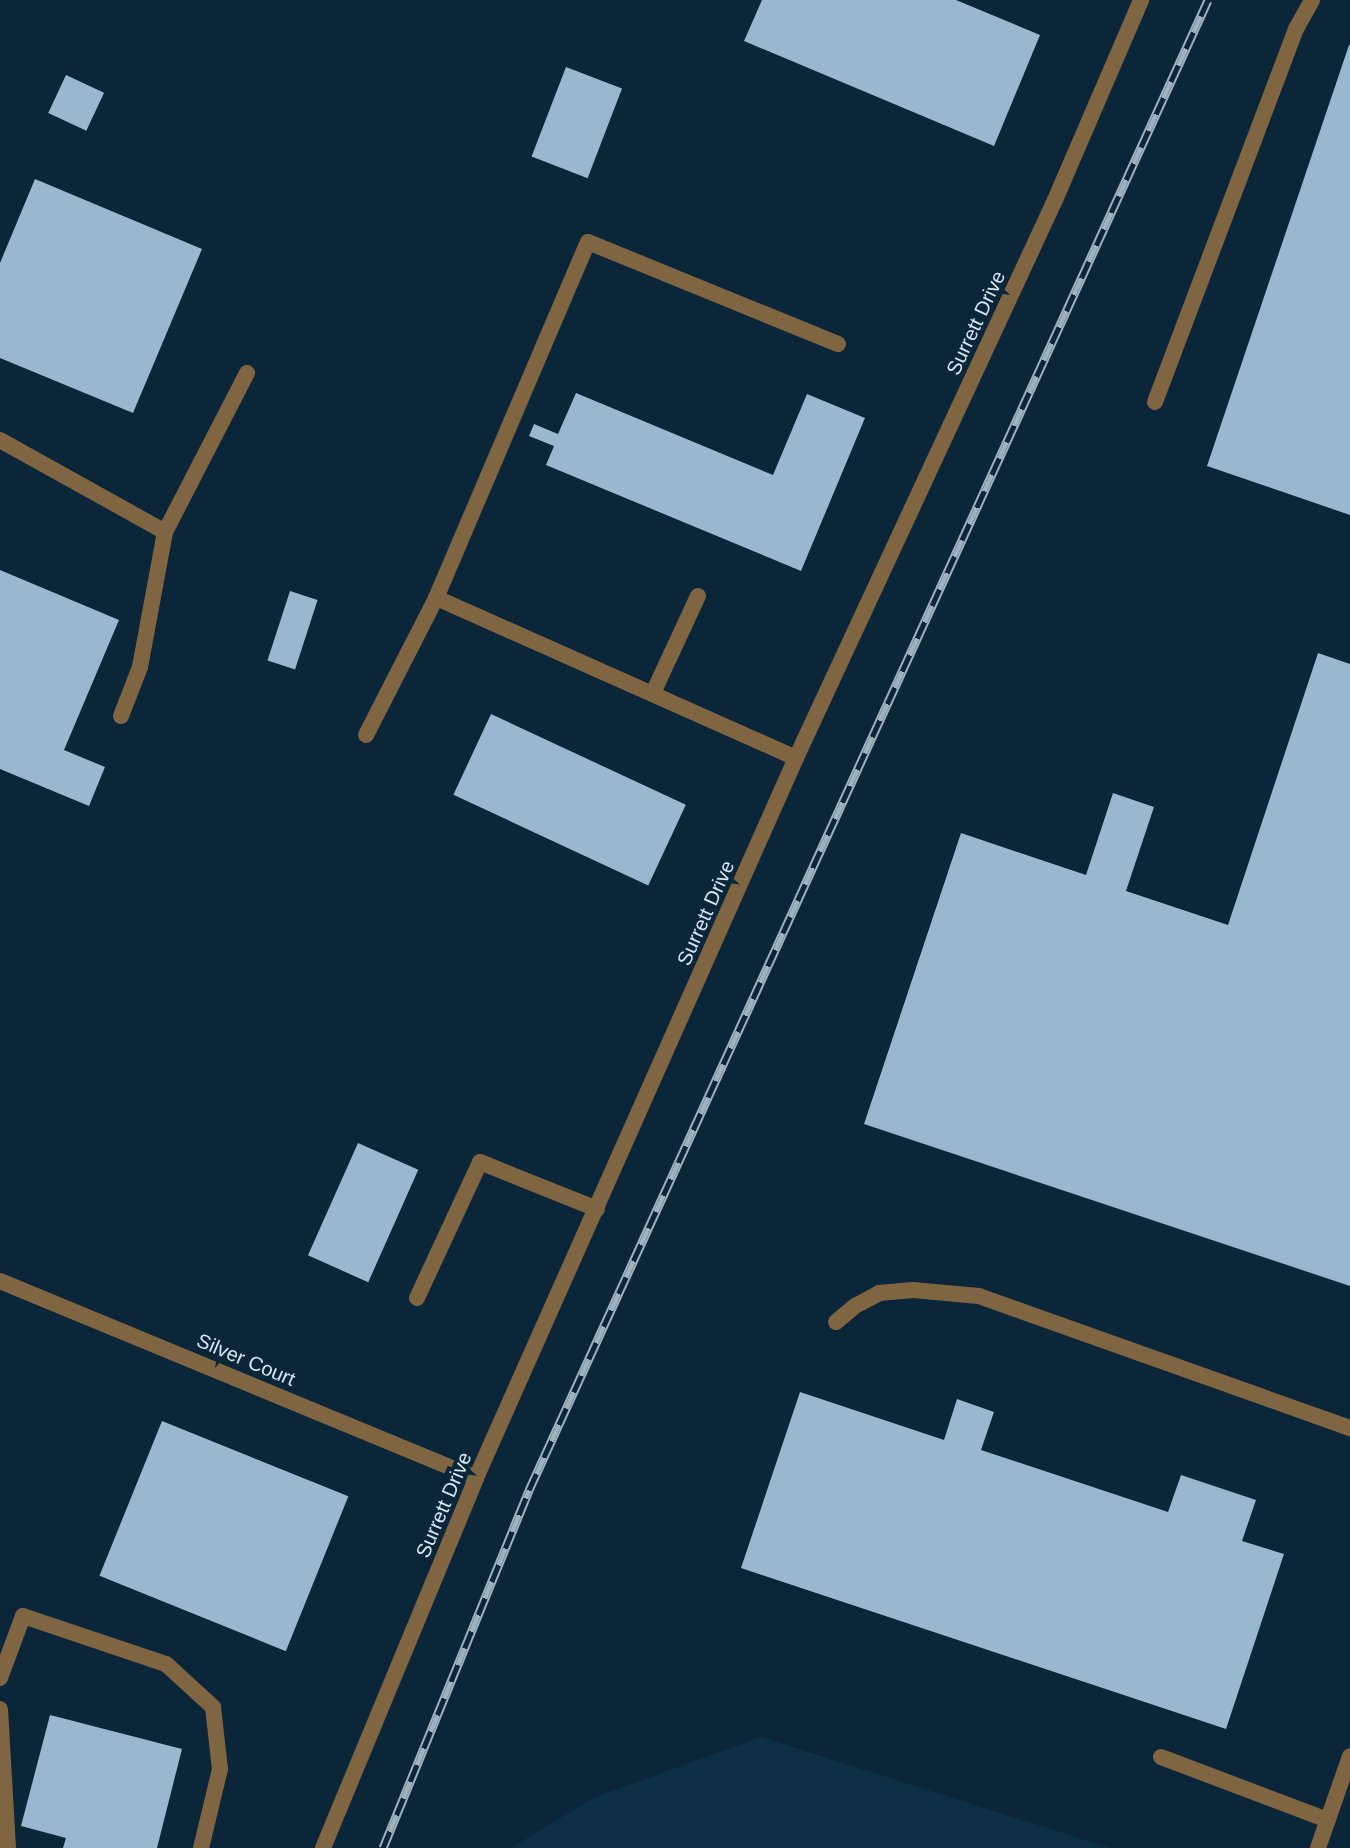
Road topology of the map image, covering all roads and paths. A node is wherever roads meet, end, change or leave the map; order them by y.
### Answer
1 (1141, 0) edge
2 (1312, 0) edge
3 (838, 344) dead end
4 (247, 373) dead end
5 (1155, 402) dead end
6 (0, 440) edge
7 (165, 532) junction
8 (698, 596) dead end
9 (436, 598) junction
10 (653, 693) junction
11 (121, 716) dead end
12 (366, 735) dead end
13 (796, 758) junction
14 (597, 1209) junction
15 (0, 1281) edge
16 (417, 1298) dead end
17 (836, 1322) dead end
18 (1350, 1428) edge
19 (476, 1478) junction
20 (0, 1678) edge
21 (0, 1709) edge
22 (1350, 1756) edge
23 (1161, 1757) dead end
24 (1328, 1820) junction
25 (8, 1848) edge
26 (201, 1848) edge
27 (323, 1848) edge
28 (1318, 1848) edge

1 - 13 street, Surrett Drive
2 - 5 street
3 - 9 street
4 - 7 street
6 - 7 street
7 - 11 street
8 - 10 street
9 - 10 street
9 - 12 street
10 - 13 street
13 - 14 street, Surrett Drive
14 - 16 street
14 - 19 street, Surrett Drive
15 - 19 street, Silver Court
17 - 18 street
19 - 27 street, Surrett Drive
20 - 26 street
21 - 25 street
22 - 24 street
23 - 24 street
24 - 28 street

